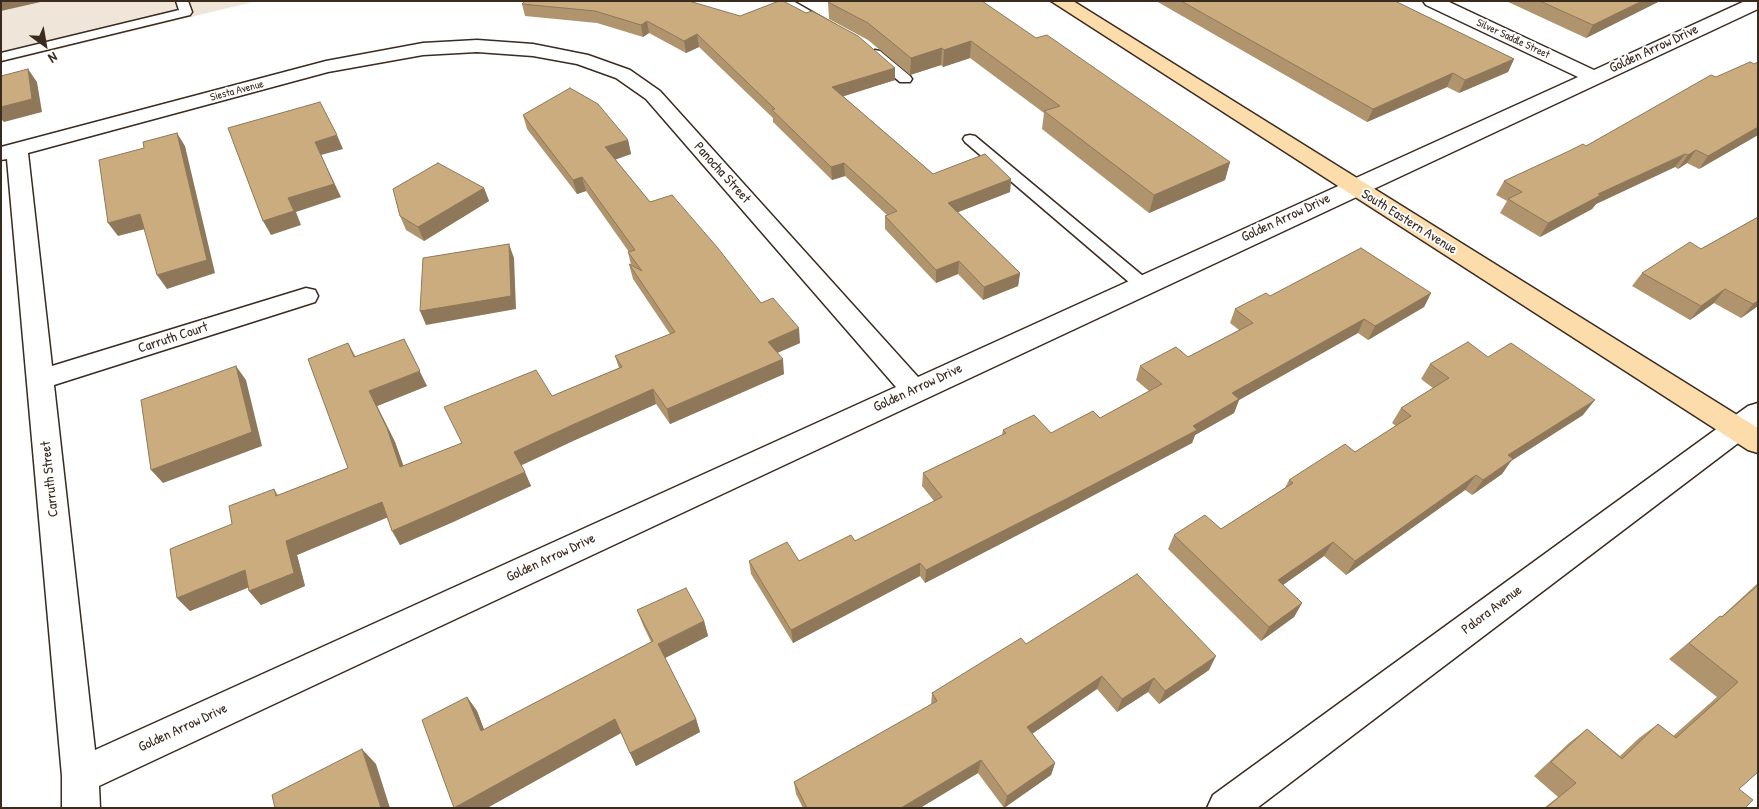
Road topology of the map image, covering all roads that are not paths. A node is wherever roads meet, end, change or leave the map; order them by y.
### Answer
1 (182, 1) edge
2 (783, 1) edge
3 (1060, 1) edge
4 (1432, 1) edge
5 (1758, 2) edge
6 (838, 30) edge
7 (863, 44) edge
8 (477, 46) joint
9 (1, 57) edge
10 (1593, 77) junction
11 (905, 79) edge
12 (970, 139) dead end
13 (9, 152) edge
14 (1354, 187) junction
15 (1143, 285) junction
16 (306, 296) dead end
17 (40, 380) junction
18 (914, 390) junction
19 (1751, 428) edge
20 (80, 776) junction
21 (81, 808) edge
22 (1226, 808) edge

1 - 9 lane
2 - 6 lane
3 - 14 main road, South Eastern Avenue
4 - 10 street, Silver Saddle Street
5 - 10 street, Golden Arrow Drive
7 - 11 lane
8 - 13 street, Siesta Avenue
8 - 18 street, Panocha Street
10 - 14 street, Golden Arrow Drive
12 - 15 lane
13 - 17 street, Carruth Street
14 - 15 street, Golden Arrow Drive
14 - 19 main road, South Eastern Avenue
15 - 18 street, Golden Arrow Drive
16 - 17 street, Carruth Court
17 - 20 street, Carruth Street
18 - 20 street, Golden Arrow Drive
19 - 22 street, Palora Avenue
20 - 21 street, Carruth Street

